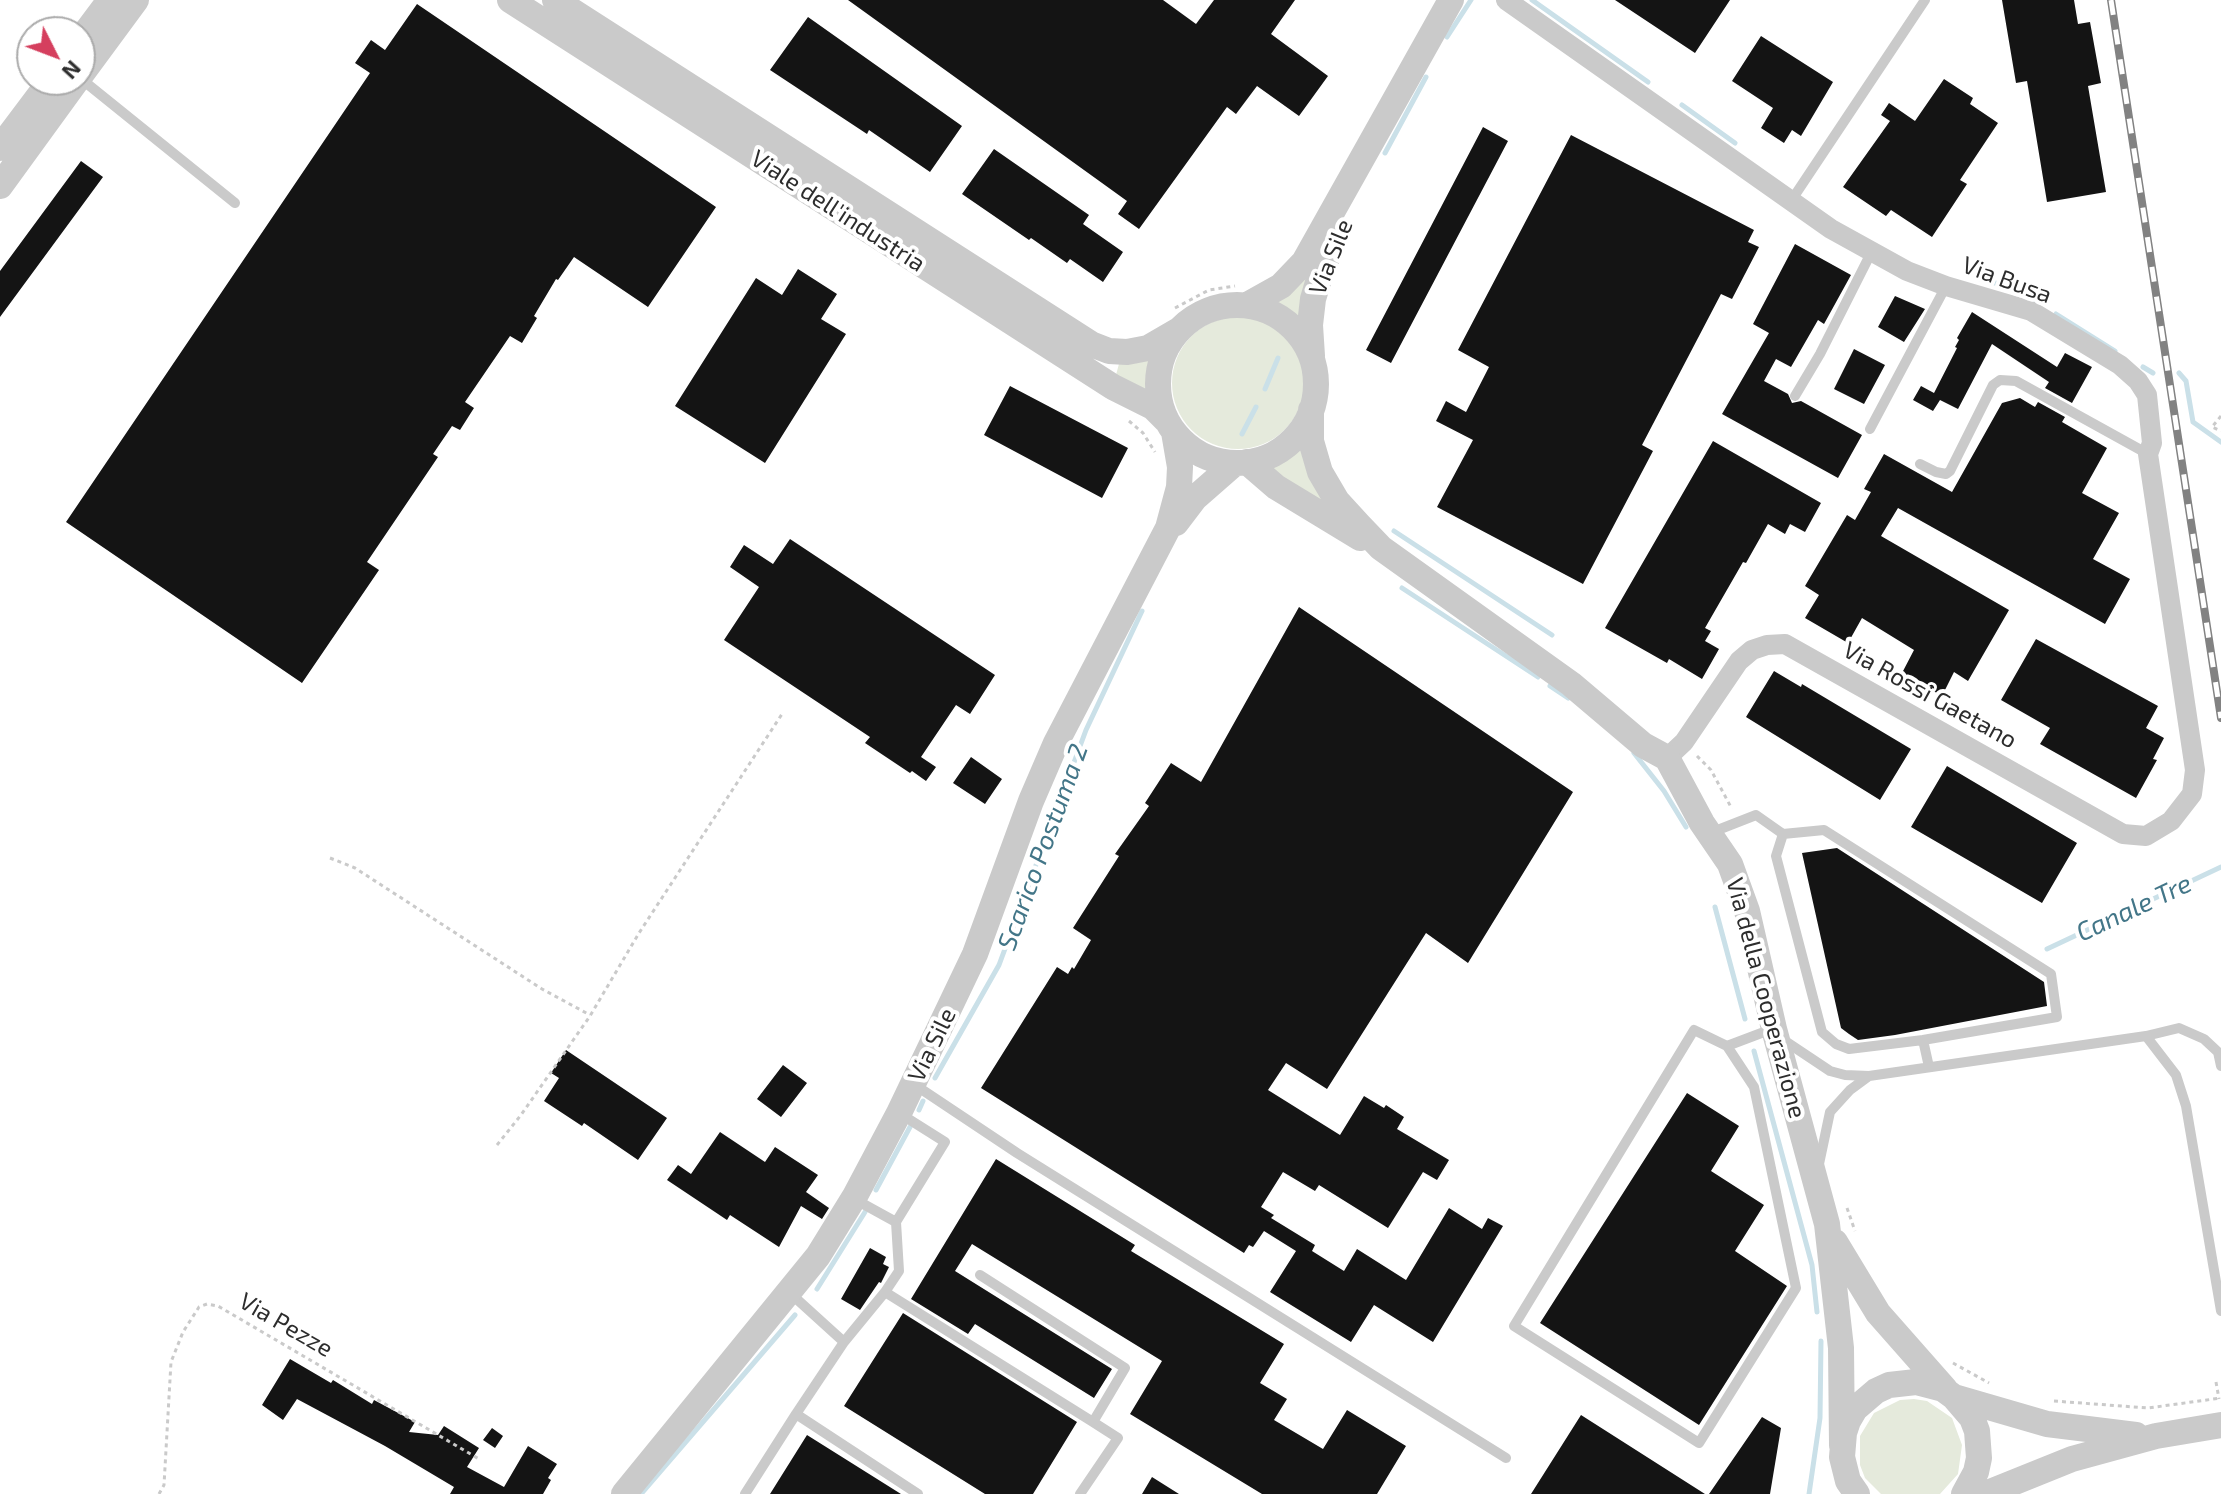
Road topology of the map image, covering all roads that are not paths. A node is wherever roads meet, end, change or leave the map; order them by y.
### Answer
1 (110, 0) edge
2 (136, 0) edge
3 (510, 0) edge
4 (555, 0) edge
5 (1451, 0) edge
6 (1506, 0) edge
7 (1925, 0) edge
8 (96, 19) edge
9 (96, 55) edge
10 (96, 92) edge
11 (39, 96) edge
12 (66, 96) edge
13 (0, 148) edge
14 (1365, 156) junction
15 (0, 186) edge
16 (1791, 201) junction
17 (235, 203) dead end
18 (1333, 208) junction
19 (1871, 253) junction
20 (1322, 269) junction
21 (1946, 286) junction
22 (1244, 295) junction
23 (1176, 319) junction
24 (1312, 359) junction
25 (1795, 396) dead end
26 (1311, 410) junction
27 (1170, 426) junction
28 (1870, 429) dead end
29 (2148, 454) junction
30 (1241, 462) junction
31 (1920, 464) dead end
32 (1381, 548) junction
33 (1159, 549) junction
34 (1667, 758) junction
35 (2192, 794) joint
36 (1709, 833) junction
37 (1783, 834) junction
38 (1775, 1032) junction
39 (2146, 1036) junction
40 (1923, 1040) junction
41 (1727, 1046) junction
42 (2221, 1066) edge
43 (1929, 1067) junction
44 (1869, 1076) junction
45 (913, 1084) junction
46 (899, 1113) junction
47 (1816, 1185) junction
48 (854, 1199) junction
49 (896, 1222) junction
50 (1827, 1224) junction
51 (980, 1275) dead end
52 (885, 1292) junction
53 (790, 1293) junction
54 (2221, 1311) edge
55 (844, 1342) junction
56 (1952, 1395) junction
57 (796, 1414) junction
58 (1093, 1422) junction
59 (2221, 1425) edge
60 (2156, 1436) junction
61 (1842, 1451) junction
62 (1506, 1458) dead end
63 (624, 1494) edge
64 (745, 1494) edge
65 (918, 1494) edge
66 (1080, 1494) edge
67 (1830, 1494) edge
68 (1857, 1494) edge
69 (1964, 1494) edge
70 (1985, 1494) edge

1 - 8 street
2 - 9 street
3 - 27 street, Viale dell'industria
4 - 23 street, Viale dell'industria
5 - 14 street, Via Sile
6 - 16 street, Via Busa
7 - 16 lane
10 - 17 lane
11 - 13 street
12 - 15 street
14 - 18 street, Via Sile
14 - 20 street, Via Sile
16 - 19 street, Via Busa
18 - 20 lane
18 - 22 street, Via Sile
19 - 21 street, Via Busa
19 - 25 lane
20 - 24 street, Via Sile
21 - 28 lane
21 - 29 street, Via Busa
22 - 23 street
22 - 24 street
23 - 27 street
24 - 26 street
26 - 30 street
26 - 32 street, Via della Cooperazione
27 - 30 street
27 - 33 street, Via Sile
29 - 31 lane
29 - 35 street, Via Busa
30 - 32 street, Via della Cooperazione
30 - 33 street, Via Sile
32 - 34 street, Via della Cooperazione
33 - 45 street, Via Sile
34 - 35 street, Via Rossi Gaetano
34 - 36 street, Via della Cooperazione
36 - 37 lane
36 - 38 street, Via della Cooperazione
37 - 40 lane
37 - 40 lane
38 - 41 lane
38 - 44 lane
38 - 47 street, Via della Cooperazione
39 - 42 lane
39 - 43 lane
39 - 54 lane
40 - 43 lane
41 - 41 lane
43 - 44 lane
44 - 47 lane
45 - 46 street, Via Sile
45 - 62 lane
46 - 48 street, Via Sile
46 - 49 lane
47 - 50 street, Via della Cooperazione
48 - 49 lane
48 - 53 street, Via Sile
49 - 52 lane
50 - 56 street, Via della Cooperazione
50 - 61 street, Via della Cooperazione
51 - 58 lane
52 - 55 lane
52 - 58 lane
53 - 55 lane
53 - 63 street, Via Sile
55 - 57 lane
56 - 60 street
56 - 61 street
56 - 69 street, Via della Cooperazione
57 - 64 lane
57 - 65 lane
58 - 66 lane
59 - 60 street
60 - 70 street
61 - 67 street, Via della Cooperazione
61 - 68 street

